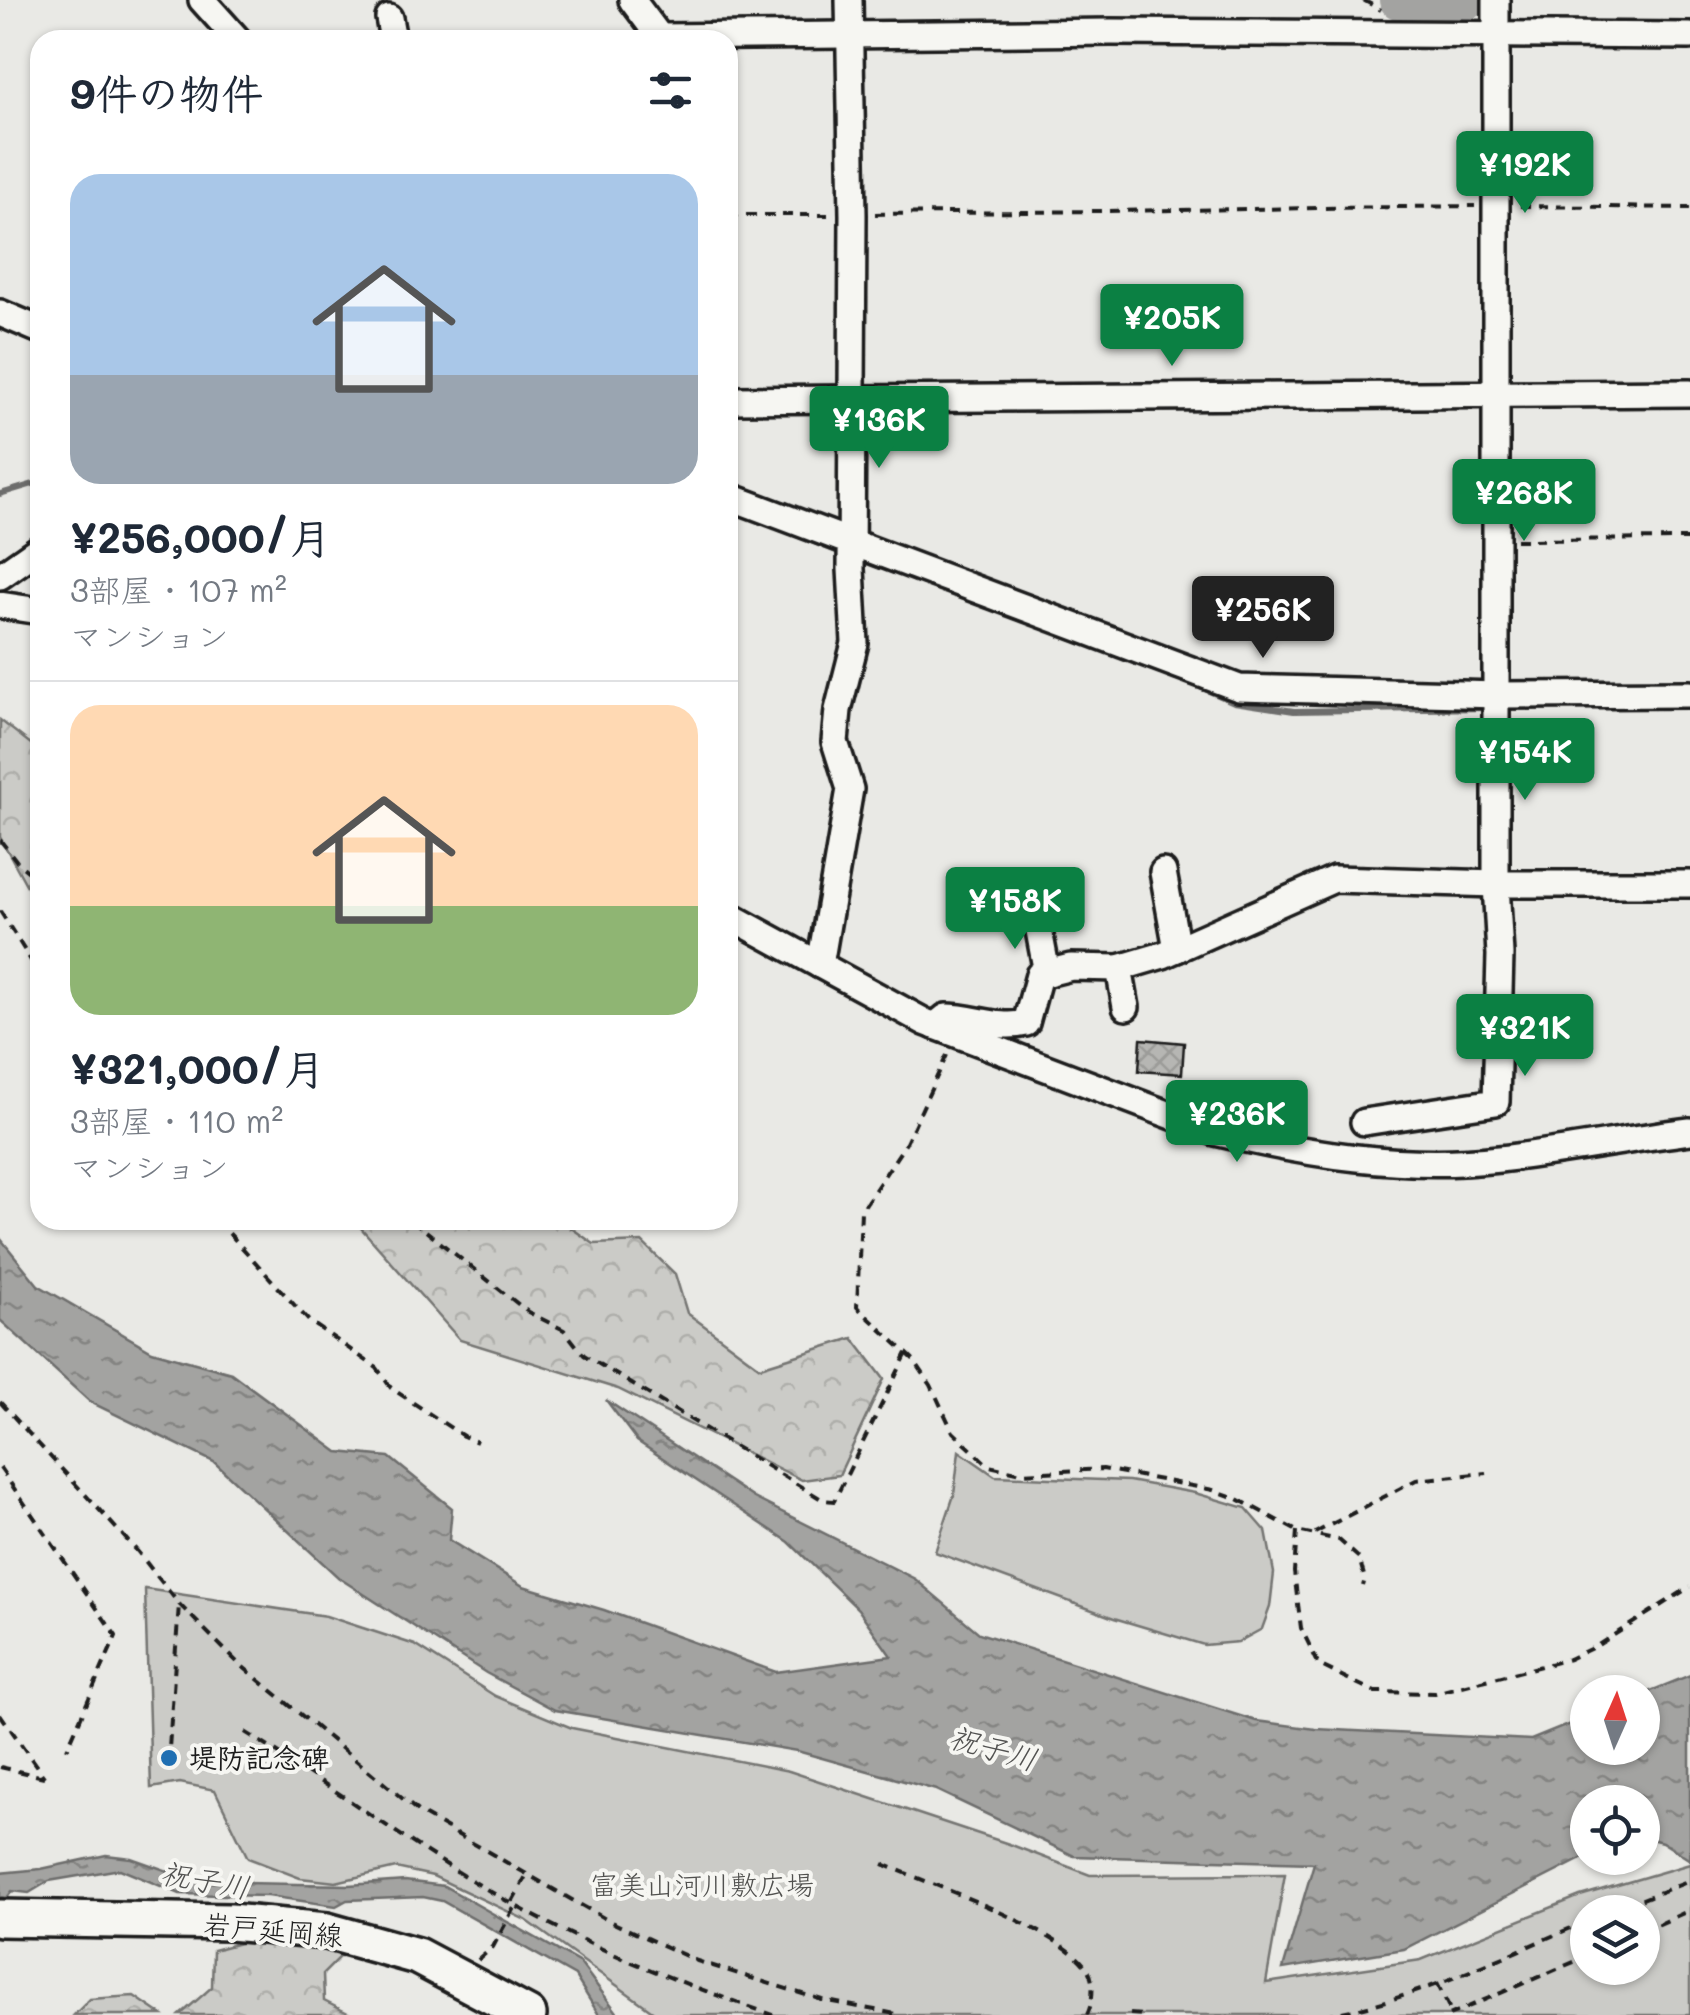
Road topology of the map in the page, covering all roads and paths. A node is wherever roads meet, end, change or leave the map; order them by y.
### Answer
1 (202, 0) edge
2 (632, 0) edge
3 (849, 0) edge
4 (1496, 17) edge
5 (229, 30) edge
6 (655, 30) edge
7 (850, 35) junction
8 (1690, 36) edge
9 (738, 37) edge
10 (1498, 206) junction
11 (1690, 208) edge
12 (738, 215) edge
13 (853, 215) junction
14 (0, 312) edge
15 (30, 326) edge
16 (1690, 393) edge
17 (1495, 395) junction
18 (850, 399) junction
19 (738, 400) edge
20 (738, 500) edge
21 (1690, 539) edge
22 (1497, 540) junction
23 (852, 543) junction
24 (30, 555) edge
25 (0, 576) edge
26 (0, 606) edge
27 (30, 610) edge
28 (1690, 694) edge
29 (1498, 695) junction
30 (0, 840) edge
31 (30, 872) edge
32 (1164, 872) dead end
33 (1496, 884) junction
34 (1690, 884) edge
35 (0, 911) edge
36 (738, 920) edge
37 (1037, 920) dead end
38 (1177, 948) junction
39 (30, 959) edge
40 (820, 965) junction
41 (1119, 968) junction
42 (1047, 973) junction
43 (1126, 1007) dead end
44 (946, 1029) junction
45 (1364, 1122) dead end
46 (1690, 1131) edge
47 (227, 1230) edge
48 (425, 1230) edge
49 (906, 1353) junction
50 (0, 1402) edge
51 (0, 1415) edge
52 (12, 1416) junction
53 (478, 1442) dead end
54 (0, 1468) edge
55 (1487, 1473) dead end
56 (1297, 1531) junction
57 (1315, 1533) junction
58 (1363, 1586) dead end
59 (1690, 1588) edge
60 (178, 1604) junction
61 (0, 1714) edge
62 (245, 1732) dead end
63 (67, 1749) dead end
64 (168, 1763) dead end
65 (0, 1768) edge
66 (883, 1864) dead end
67 (526, 1876) junction
68 (1690, 1881) edge
69 (1653, 1895) edge
70 (514, 1903) junction
71 (1690, 1910) edge
72 (0, 1918) edge
73 (1660, 1924) edge
74 (1570, 1929) edge
75 (479, 1958) dead end
76 (1570, 1964) edge
77 (1437, 1984) junction
78 (517, 2013) edge
79 (1130, 2014) edge
80 (1450, 2014) edge
81 (773, 2015) edge
82 (901, 2015) edge
83 (1088, 2015) edge
84 (1144, 2015) edge
85 (1324, 2015) edge

1 - 5 street
2 - 6 street
3 - 7 street
4 - 7 street
4 - 8 street
4 - 10 street
7 - 9 street
7 - 13 street
10 - 11 path
10 - 13 path
10 - 17 street
12 - 13 path
13 - 18 street
14 - 15 street
16 - 17 street
17 - 18 street
17 - 22 street
18 - 19 street
18 - 23 street
20 - 23 street
21 - 22 path
22 - 29 street
23 - 29 street
23 - 40 street
24 - 25 street
26 - 27 street
28 - 29 street
29 - 33 street
30 - 31 path
32 - 38 street
33 - 34 street
33 - 38 street
33 - 45 street
35 - 39 path
36 - 40 street
37 - 42 street
38 - 41 street
40 - 44 street
41 - 42 street
41 - 43 street
42 - 44 street
44 - 46 street
44 - 49 path
47 - 53 path
48 - 49 path
49 - 56 path
50 - 52 path
51 - 52 path
52 - 60 path
54 - 63 path
55 - 57 path
56 - 57 path
56 - 59 path
57 - 58 path
60 - 64 path
60 - 67 path
61 - 65 path
62 - 70 path
66 - 83 path
67 - 70 path
67 - 82 path
68 - 69 path
70 - 75 path
70 - 81 path
71 - 73 path
72 - 78 main road, 岩戸延岡線
74 - 77 path
76 - 80 path
77 - 80 path
77 - 85 path
79 - 84 path

